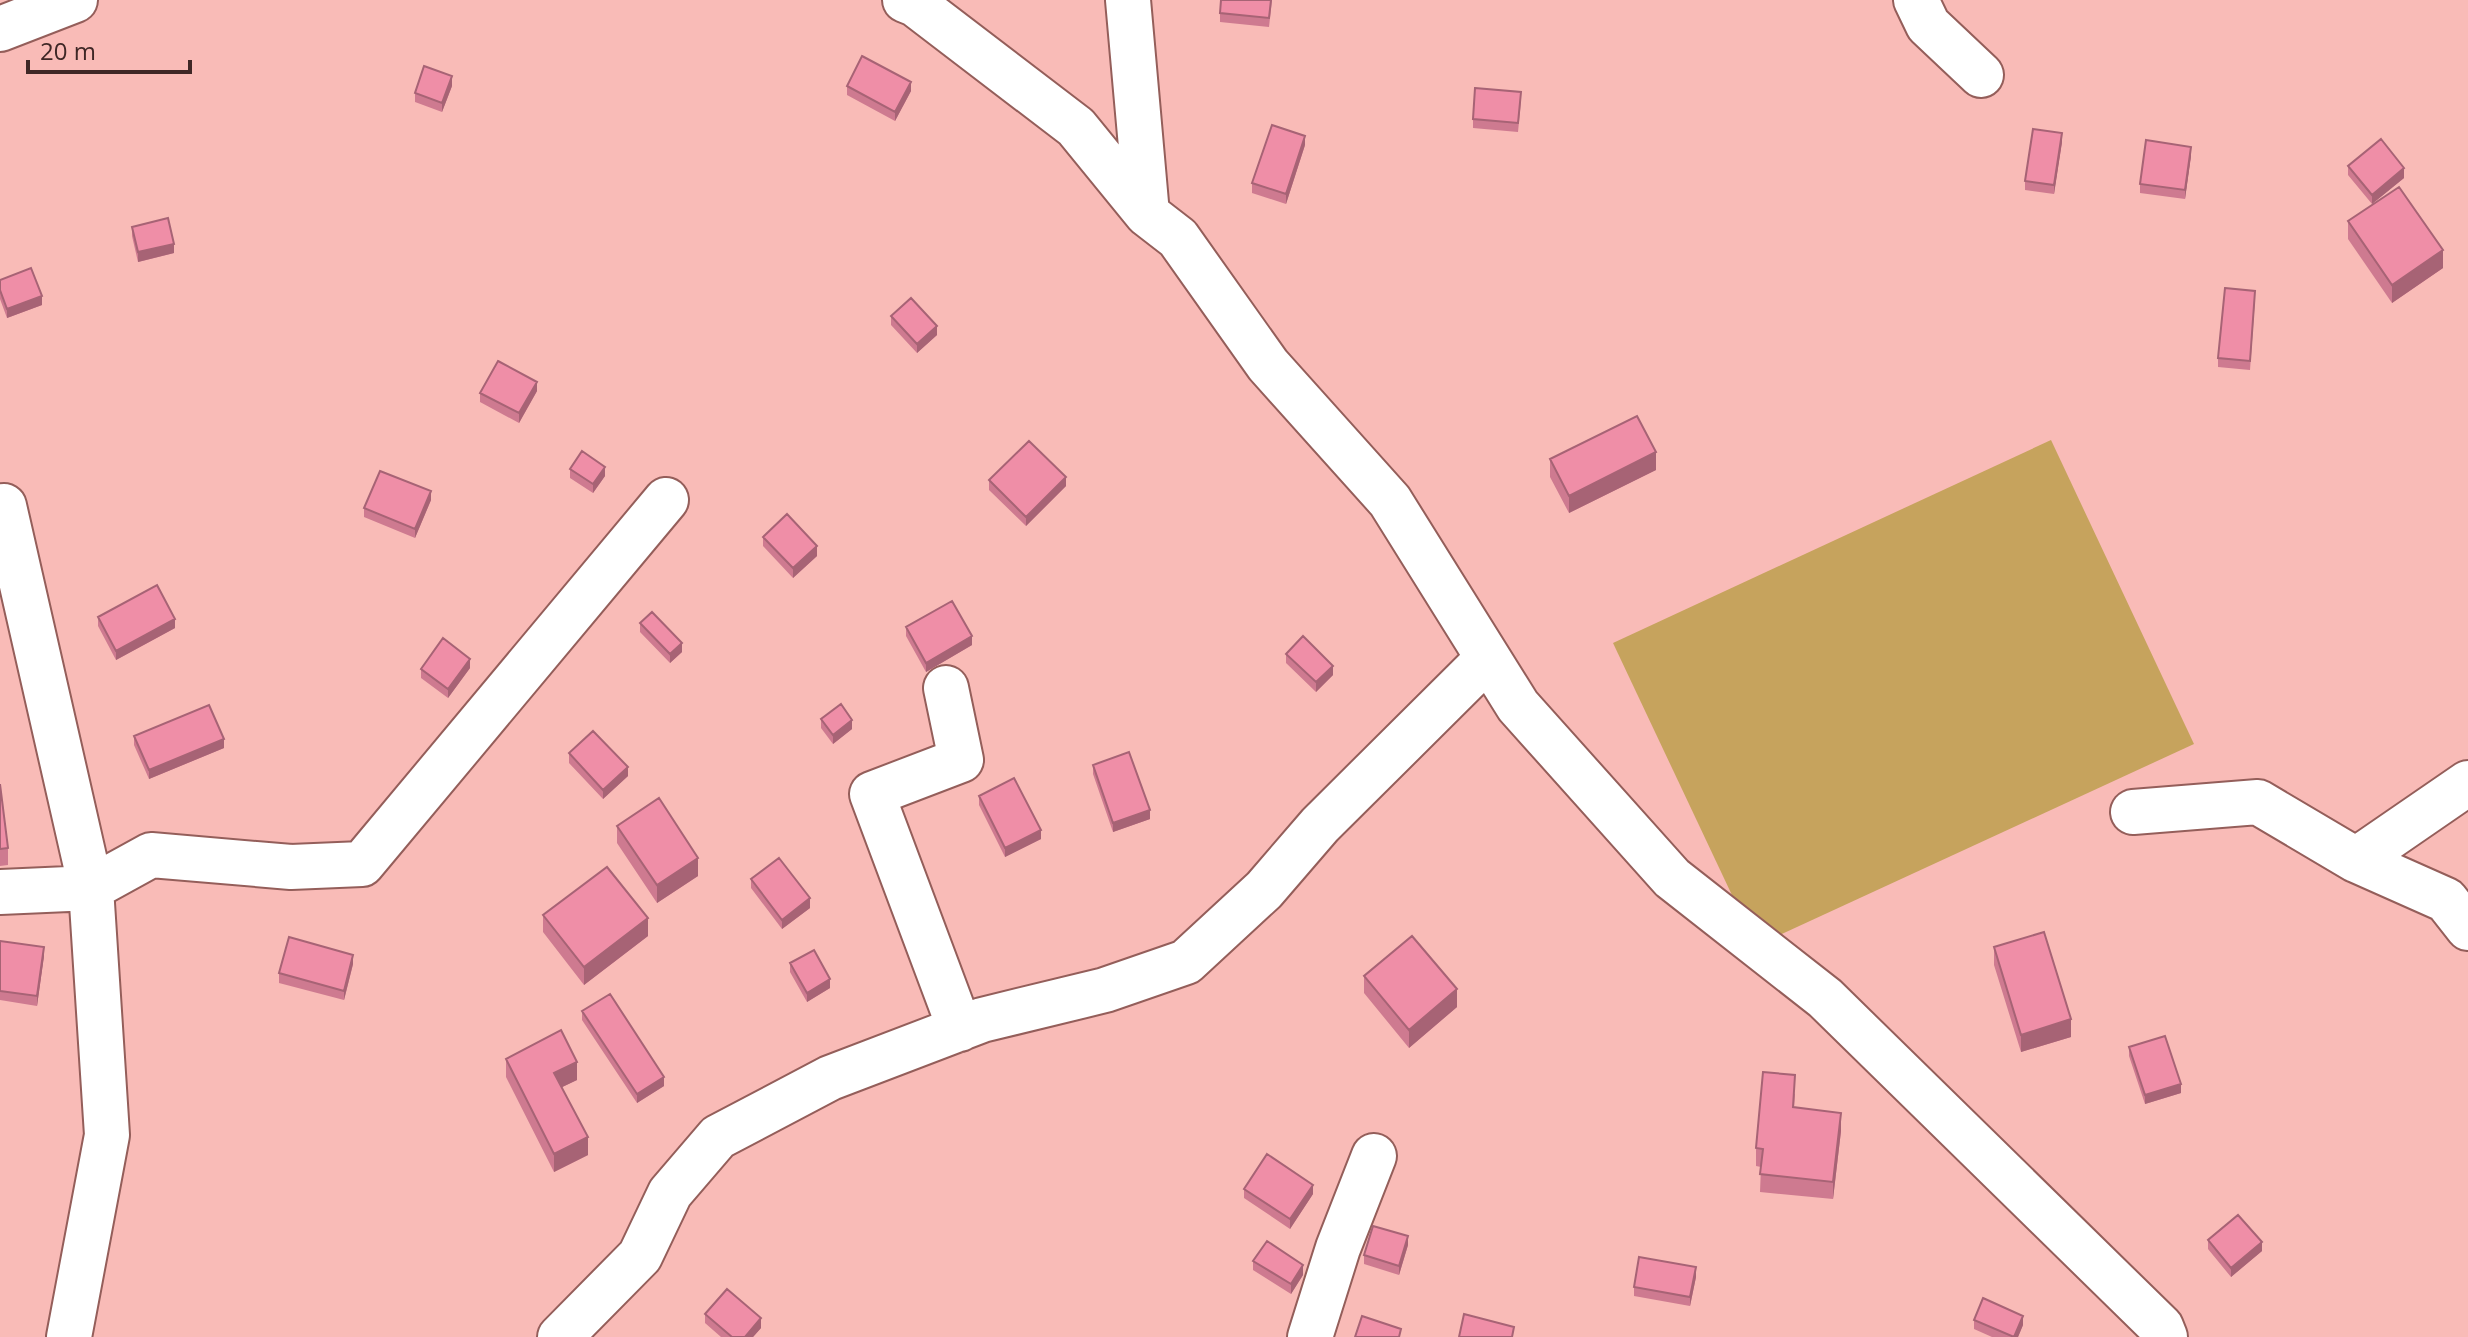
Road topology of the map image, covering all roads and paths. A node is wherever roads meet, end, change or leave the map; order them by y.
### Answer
1 (75, 0) edge
2 (905, 0) edge
3 (1128, 0) edge
4 (1916, 0) edge
5 (0, 29) edge
6 (1981, 75) dead end
7 (1147, 214) junction
8 (666, 500) dead end
9 (4, 506) dead end
10 (1488, 658) junction
11 (946, 688) dead end
12 (2468, 783) edge
13 (2133, 812) dead end
14 (2356, 860) junction
15 (91, 888) junction
16 (0, 892) edge
17 (2468, 928) edge
18 (960, 1029) junction
19 (1374, 1156) dead end
20 (69, 1337) edge
21 (560, 1337) edge
22 (1310, 1337) edge
23 (2165, 1337) edge

1 - 5 street
2 - 7 street
3 - 7 street
4 - 6 street
7 - 10 street
8 - 15 street
9 - 15 street
10 - 18 street
10 - 23 street
11 - 18 street
12 - 14 street
13 - 14 street
14 - 17 street
15 - 16 street
15 - 20 street
18 - 21 street
19 - 22 street

